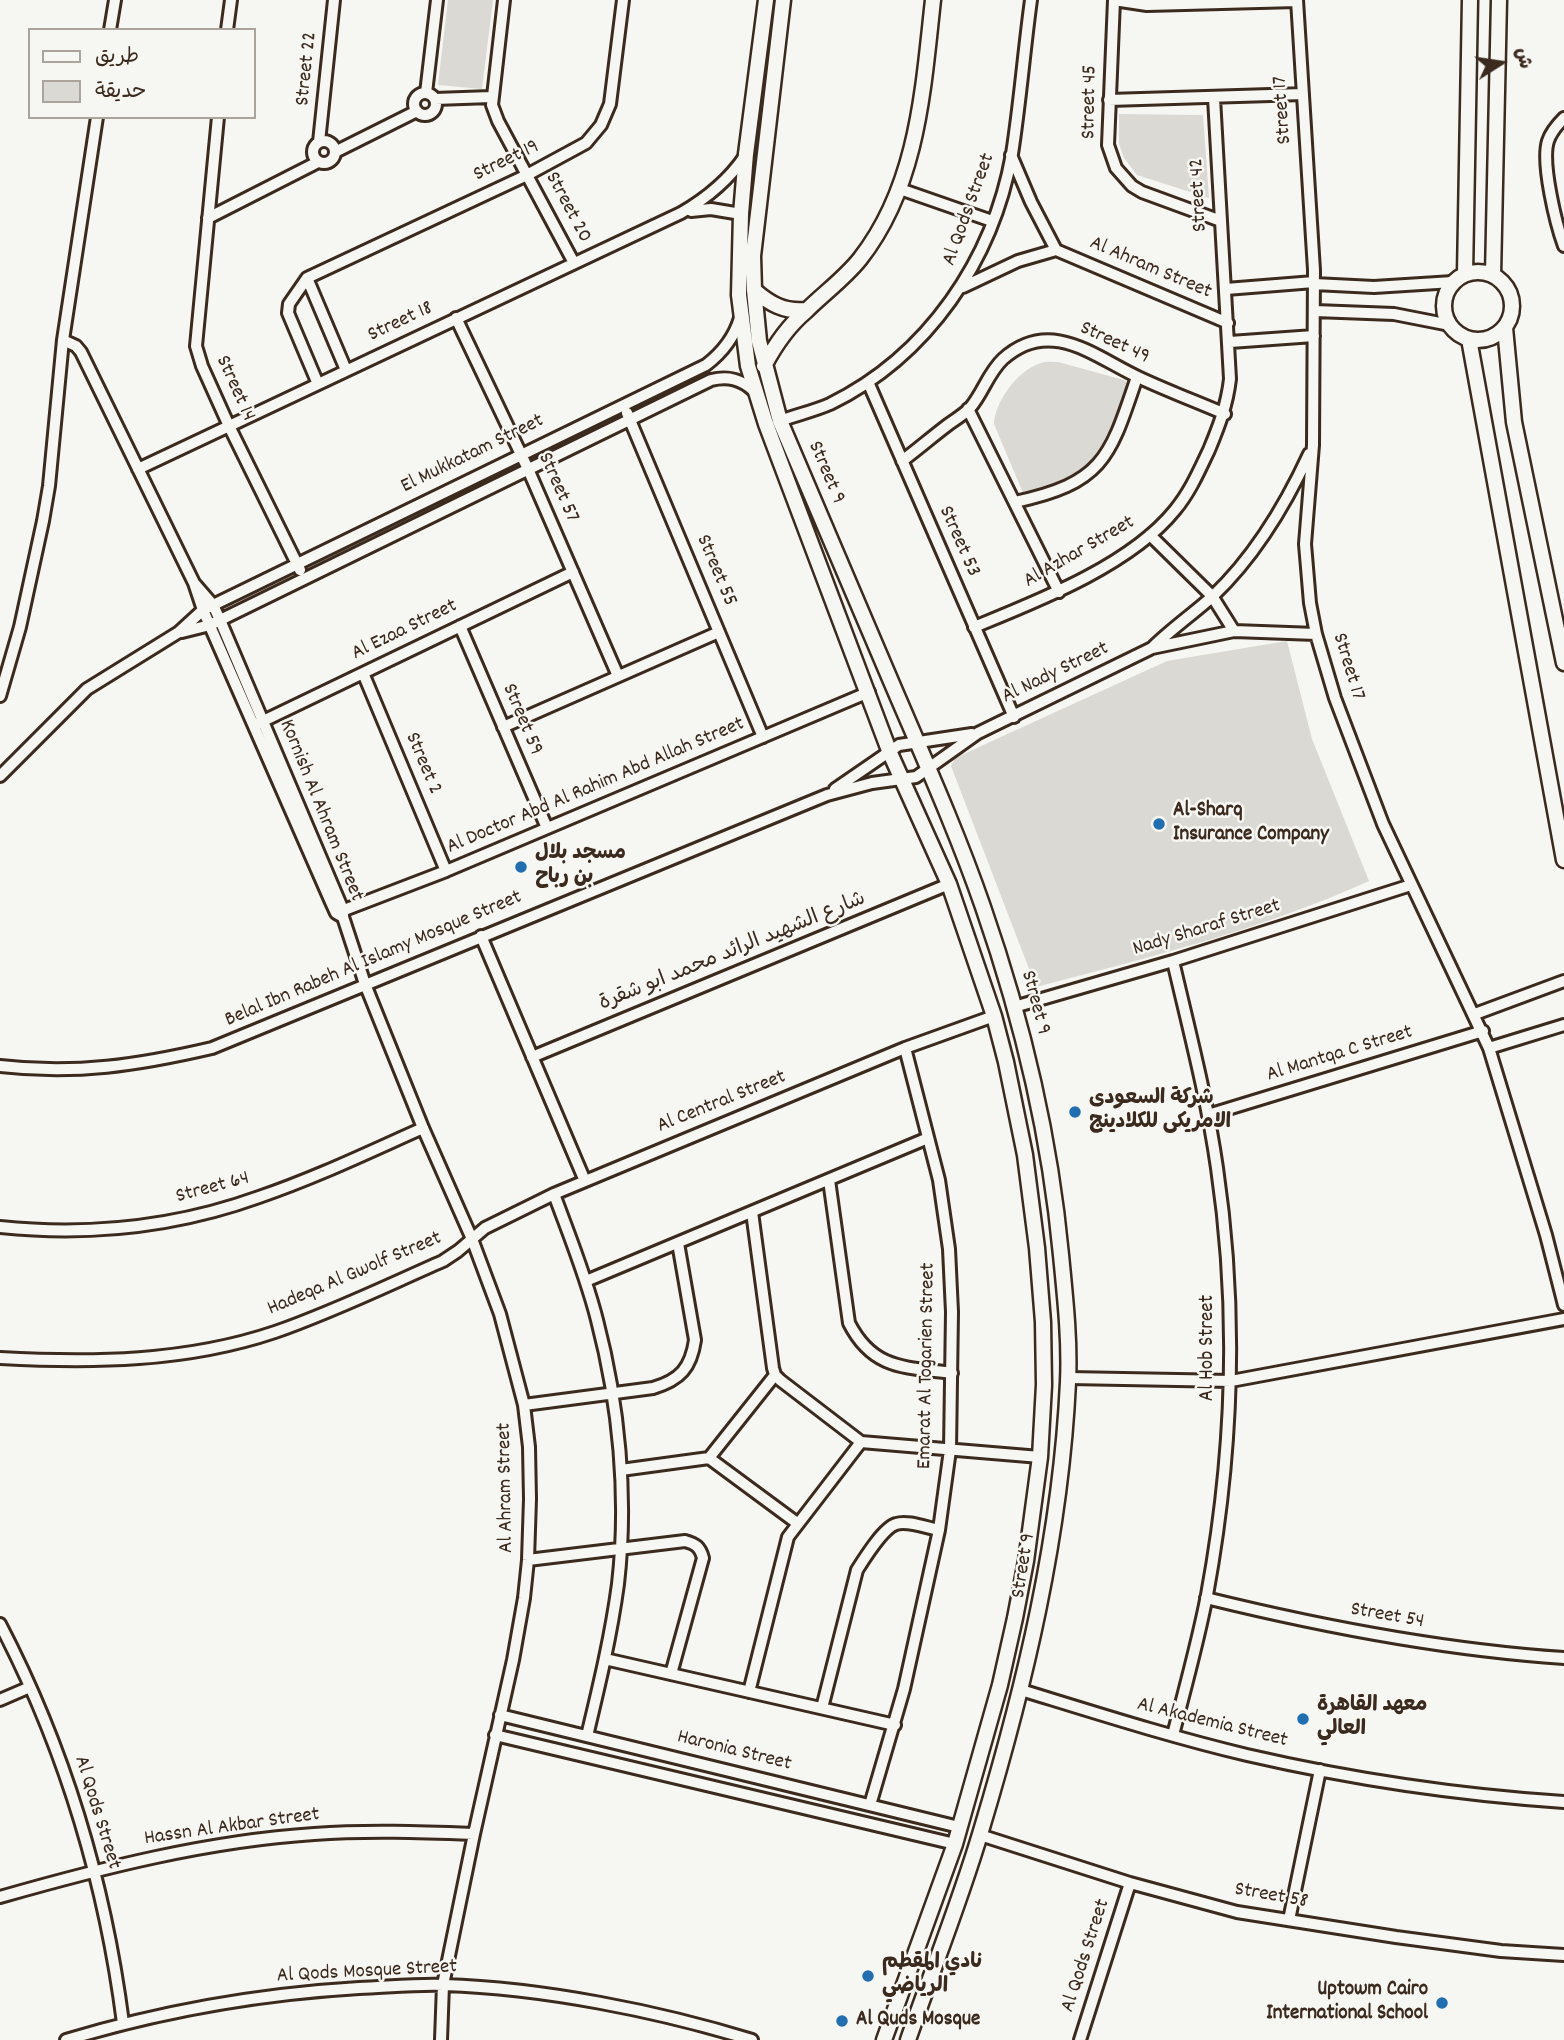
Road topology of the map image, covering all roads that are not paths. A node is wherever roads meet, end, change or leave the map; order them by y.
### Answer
1 (115, 0) edge
2 (231, 0) edge
3 (334, 0) edge
4 (437, 0) edge
5 (504, 0) edge
6 (623, 0) edge
7 (766, 0) edge
8 (783, 0) edge
9 (933, 0) edge
10 (1031, 0) edge
11 (1114, 0) edge
12 (1297, 0) edge
13 (1470, 0) edge
14 (1499, 0) edge
15 (1209, 2) edge
16 (110, 28) edge
17 (227, 28) edge
18 (1303, 94) junction
19 (431, 96) junction
20 (491, 97) junction
21 (1214, 99) junction
22 (1109, 100) junction
23 (417, 111) junction
24 (1564, 118) edge
25 (97, 119) edge
26 (218, 119) edge
27 (319, 142) junction
28 (335, 152) junction
29 (746, 154) junction
30 (1011, 155) junction
31 (318, 162) junction
32 (527, 175) junction
33 (900, 189) junction
34 (681, 213) junction
35 (741, 214) junction
36 (208, 218) junction
37 (992, 221) junction
38 (1221, 221) junction
39 (1564, 246) edge
40 (1056, 250) junction
41 (574, 263) junction
42 (1493, 275) junction
43 (307, 278) junction
44 (1459, 278) junction
45 (1314, 283) junction
46 (962, 287) junction
47 (1226, 289) junction
48 (754, 290) junction
49 (806, 310) junction
50 (1315, 312) junction
51 (740, 316) junction
52 (456, 318) junction
53 (1228, 323) junction
54 (1450, 325) junction
55 (1505, 328) junction
56 (1314, 335) junction
57 (1469, 339) junction
58 (63, 340) junction
59 (1230, 342) junction
60 (764, 366) junction
61 (346, 370) junction
62 (1138, 377) junction
63 (868, 382) junction
64 (318, 384) junction
65 (754, 391) junction
66 (624, 405) junction
67 (968, 409) junction
68 (1225, 414) junction
69 (630, 419) junction
70 (780, 421) junction
71 (229, 426) junction
72 (1313, 445) junction
73 (522, 455) junction
74 (902, 461) junction
75 (138, 469) junction
76 (528, 469) junction
77 (1015, 502) junction
78 (1150, 535) junction
79 (297, 564) junction
80 (573, 572) junction
81 (304, 578) junction
82 (1059, 592) junction
83 (1212, 596) junction
84 (208, 608) junction
85 (215, 623) junction
86 (460, 626) junction
87 (974, 627) junction
88 (1234, 631) junction
89 (179, 632) junction
90 (719, 632) junction
91 (1316, 634) junction
92 (1152, 648) junction
93 (1564, 663) edge
94 (363, 673) junction
95 (618, 676) junction
96 (869, 692) junction
97 (0, 696) edge
98 (1014, 717) junction
99 (258, 723) junction
100 (503, 727) junction
101 (978, 733) junction
102 (764, 737) junction
103 (917, 742) junction
104 (890, 753) junction
105 (928, 770) junction
106 (0, 776) edge
107 (902, 779) junction
108 (827, 794) junction
109 (547, 828) junction
110 (1564, 860) edge
111 (941, 863) junction
112 (967, 864) junction
113 (446, 871) junction
114 (949, 884) junction
115 (1411, 885) junction
116 (341, 913) junction
117 (481, 936) junction
118 (1173, 961) junction
119 (1564, 981) edge
120 (365, 984) junction
121 (1014, 1007) junction
122 (1475, 1014) junction
123 (994, 1016) junction
124 (1564, 1025) edge
125 (1483, 1031) junction
126 (905, 1048) junction
127 (1489, 1048) junction
128 (532, 1057) junction
129 (0, 1066) edge
130 (1208, 1115) junction
131 (423, 1128) junction
132 (928, 1138) junction
133 (829, 1180) junction
134 (585, 1181) junction
135 (554, 1194) junction
136 (752, 1212) junction
137 (0, 1227) edge
138 (472, 1239) junction
139 (678, 1243) junction
140 (586, 1281) junction
141 (1564, 1305) edge
142 (1564, 1319) edge
143 (0, 1358) edge
144 (952, 1373) junction
145 (775, 1376) junction
146 (1069, 1378) junction
147 (1231, 1381) junction
148 (612, 1392) junction
149 (524, 1405) junction
150 (861, 1442) junction
151 (950, 1450) junction
152 (1040, 1457) junction
153 (709, 1458) junction
154 (621, 1470) junction
155 (797, 1523) junction
156 (939, 1530) junction
157 (620, 1548) junction
158 (528, 1560) junction
159 (1206, 1598) junction
160 (0, 1624) edge
161 (1564, 1658) edge
162 (605, 1659) junction
163 (671, 1674) junction
164 (30, 1687) junction
165 (1021, 1690) junction
166 (749, 1692) junction
167 (0, 1700) edge
168 (822, 1708) junction
169 (500, 1715) junction
170 (895, 1725) junction
171 (495, 1735) junction
172 (1173, 1735) junction
173 (587, 1736) junction
174 (1320, 1770) junction
175 (1564, 1802) edge
176 (870, 1805) junction
177 (959, 1827) junction
178 (474, 1833) junction
179 (980, 1835) junction
180 (955, 1844) junction
181 (96, 1870) junction
182 (1130, 1883) junction
183 (0, 1897) edge
184 (1289, 1920) junction
185 (1564, 1955) edge
186 (443, 1985) junction
187 (124, 2023) junction
188 (66, 2040) edge
189 (441, 2040) edge
190 (752, 2040) edge
191 (884, 2040) edge
192 (908, 2040) edge
193 (1080, 2040) edge

1 - 16 street
2 - 17 street
3 - 27 street, Street 22
4 - 19 street
5 - 20 street, Street 20
6 - 32 street, Street 19
7 - 29 main road, Street 9
8 - 48 main road, Street 9
9 - 33 main road
10 - 30 street, Al Qods Street
11 - 15 street
11 - 22 street, Street 45
12 - 15 street
12 - 18 street, Street 17
13 - 44 main road
14 - 42 main road
18 - 21 street
18 - 45 street, Street 17
19 - 20 street
19 - 23 street
19 - 23 street
20 - 32 street, Street 20
21 - 22 street
21 - 38 street, Street 42
22 - 38 street, Street 45
23 - 28 street
24 - 39 street
25 - 58 street
26 - 36 street, Street 14
27 - 28 street
27 - 31 street
28 - 31 street
29 - 34 street, Street 18
29 - 35 main road, Street 9
30 - 37 street, Al Qods Street
30 - 40 street, Al Ahram Street
31 - 36 street
32 - 41 street, Street 20
32 - 43 street, Street 19
33 - 37 street
33 - 49 main road
34 - 35 street, Street 18
34 - 41 street, Street 18
35 - 51 main road, Street 9
36 - 71 street, Street 14
37 - 46 street, Al Qods Street
38 - 47 street, Street 42
40 - 46 street, Al Ahram Street
40 - 53 street, Al Ahram Street
41 - 52 street, Street 18
42 - 44 main road
42 - 55 main road
43 - 61 street
43 - 64 street
44 - 45 street
44 - 54 main road
45 - 47 street
45 - 50 street, Street 17
46 - 63 street, Al Qods Street
47 - 53 street, Al Azhar Street
48 - 49 main road
48 - 60 main road, Street 9
49 - 60 main road
50 - 54 street
50 - 56 street, Street 17
51 - 65 main road, Street 9
51 - 66 street, El Mukkatam Street
52 - 61 street, Street 18
52 - 73 street, Street 57
53 - 59 street, Al Azhar Street
54 - 57 main road
55 - 57 main road
55 - 93 main road
56 - 59 street
56 - 72 street, Street 17
57 - 110 main road
58 - 75 street, Kornish Al Ahram Street
58 - 97 street
59 - 68 street, Al Azhar Street
60 - 70 main road, Street 9
61 - 64 street, Street 18
62 - 67 street, Street 49
62 - 68 street, Street 49
62 - 77 street
63 - 70 street, Al Qods Street
63 - 74 street, Street 53
64 - 71 street, Street 18
65 - 69 street, El Mukkatam Street
65 - 96 main road, Street 9
66 - 69 street, Street 55
66 - 73 street, El Mukkatam Street
67 - 74 street, Street 49
67 - 77 street
68 - 78 street, Al Azhar Street
69 - 76 street, El Mukkatam Street
69 - 90 street, Street 55
70 - 103 main road, Street 9
71 - 75 street, Street 18
71 - 79 street, Street 14
72 - 83 street, Al Nady Street
72 - 91 street, Street 17
73 - 76 street, Street 57
73 - 79 street, El Mukkatam Street
74 - 87 street, Street 53
75 - 84 street, Kornish Al Ahram Street
76 - 80 street, Street 57
76 - 81 street, El Mukkatam Street
77 - 82 street
78 - 82 street, Al Azhar Street
78 - 83 street
79 - 81 street, Street 14
79 - 84 street, El Mukkatam Street
80 - 86 street, Al Ezaa Street
80 - 95 street, Street 57
81 - 85 street, El Mukkatam Street
82 - 87 street, Al Azhar Street
83 - 88 street
83 - 92 street, Al Nady Street
84 - 85 street, Kornish Al Ahram Street
84 - 89 street
85 - 89 street
85 - 99 street, Kornish Al Ahram Street
86 - 94 street, Al Ezaa Street
86 - 100 street, Street 59
87 - 98 street, Street 53
88 - 91 street, Al Nady Street
88 - 92 street, Al Nady Street
89 - 106 street
90 - 95 street
90 - 102 street, Street 55
91 - 115 street, Street 17
92 - 98 street, Al Nady Street
94 - 99 street, Al Ezaa Street
94 - 113 street, Street 2
95 - 100 street
96 - 102 street, Al Doctor Abd Al Rahim Abd Allah Street
96 - 104 main road, Street 9
98 - 101 street, Al Nady Street
99 - 116 street, Kornish Al Ahram Street
100 - 109 street, Street 59
101 - 103 street, Al Nady Street
101 - 105 street, Al Nady Street
102 - 109 street, Al Doctor Abd Al Rahim Abd Allah Street
103 - 104 street, Al Nady Street
103 - 105 main road, Street 9
104 - 107 main road, Street 9
104 - 108 street, Belal Ibn Rabeh Al Islamy Mosque Street
105 - 107 street, Al Nady Street
105 - 112 main road, Street 9
107 - 108 street, Belal Ibn Rabeh Al Islamy Mosque Street
107 - 111 main road, Street 9
108 - 117 street, Belal Ibn Rabeh Al Islamy Mosque Street
109 - 113 street, Al Doctor Abd Al Rahim Abd Allah Street
111 - 112 main road
111 - 114 main road, Street 9
112 - 121 main road, Street 9
113 - 116 street, Al Doctor Abd Al Rahim Abd Allah Street
114 - 123 main road, Street 9
114 - 128 street, شارع الشهيد الرائد محمد ابو شقرة
115 - 118 street, Nady Sharaf Street
115 - 122 street, Street 17
116 - 120 street, Al Ahram Street
117 - 120 street, Belal Ibn Rabeh Al Islamy Mosque Street
117 - 128 street
118 - 121 street, Nady Sharaf Street
118 - 130 street, Al Hob Street
119 - 122 street
120 - 129 street, Belal Ibn Rabeh Al Islamy Mosque Street
120 - 131 street, Al Ahram Street
121 - 146 main road, Street 9
122 - 125 street, Street 17
123 - 126 street, Al Central Street
123 - 152 main road, Street 9
124 - 127 street
125 - 127 street, Street 17
125 - 130 street, Al Mantqa C Street
126 - 132 street, Emarat Al Togarien Street
126 - 134 street, Al Central Street
127 - 141 street, Street 17
128 - 134 street
130 - 147 street, Al Hob Street
131 - 137 street, Street 64
131 - 138 street, Al Ahram Street
132 - 133 street
132 - 144 street, Emarat Al Togarien Street
133 - 136 street
133 - 144 street
134 - 135 street, Al Central Street
135 - 138 street, Al Central Street
135 - 140 street
136 - 139 street
136 - 145 street
138 - 143 street, Hadeqa Al Gwolf Street
138 - 149 street, Al Ahram Street
139 - 140 street
139 - 148 street
140 - 148 street
142 - 147 street
144 - 151 street, Emarat Al Togarien Street
145 - 150 street
145 - 153 street
146 - 147 street
146 - 165 main road, Street 9
147 - 159 street, Al Hob Street
148 - 149 street
148 - 154 street
149 - 158 street, Al Ahram Street
150 - 151 street
150 - 155 street
151 - 152 street
151 - 156 street, Emarat Al Togarien Street
152 - 177 main road, Street 9
153 - 154 street
153 - 155 street
154 - 157 street
155 - 166 street
156 - 168 street
156 - 170 street, Emarat Al Togarien Street
157 - 158 street
157 - 162 street
157 - 163 street
158 - 169 street, Al Ahram Street
159 - 161 street, Street 54
159 - 172 street, Al Hob Street
160 - 164 street, Al Qods Street
162 - 163 street
162 - 173 street
163 - 166 street
164 - 167 street
164 - 181 street, Al Qods Street
165 - 172 street, Al Akademia Street
165 - 179 main road, Street 9
166 - 168 street
168 - 170 street
169 - 171 street, Al Ahram Street
169 - 173 street, Haronia Street
170 - 176 street, Emarat Al Togarien Street
171 - 178 street, Al Ahram Street
171 - 180 street, Haronia Street
172 - 174 street, Al Akademia Street
173 - 176 street, Haronia Street
174 - 175 street, Al Akademia Street
174 - 184 street
176 - 177 street, Haronia Street
177 - 180 main road, Street 9
178 - 181 street, Hassn Al Akbar Street
178 - 186 street, Al Ahram Street
179 - 182 street, Street 58
179 - 192 main road, Street 9
180 - 191 main road, Street 9
181 - 183 street, Hassn Al Akbar Street
181 - 187 street, Al Qods Street
182 - 184 street, Street 58
182 - 193 street, Al Qods Street
184 - 185 street, Street 58
186 - 187 street, Al Qods Mosque Street
186 - 189 street, Al Ahram Street
186 - 190 street, Al Qods Mosque Street
187 - 188 street, Al Qods Mosque Street

